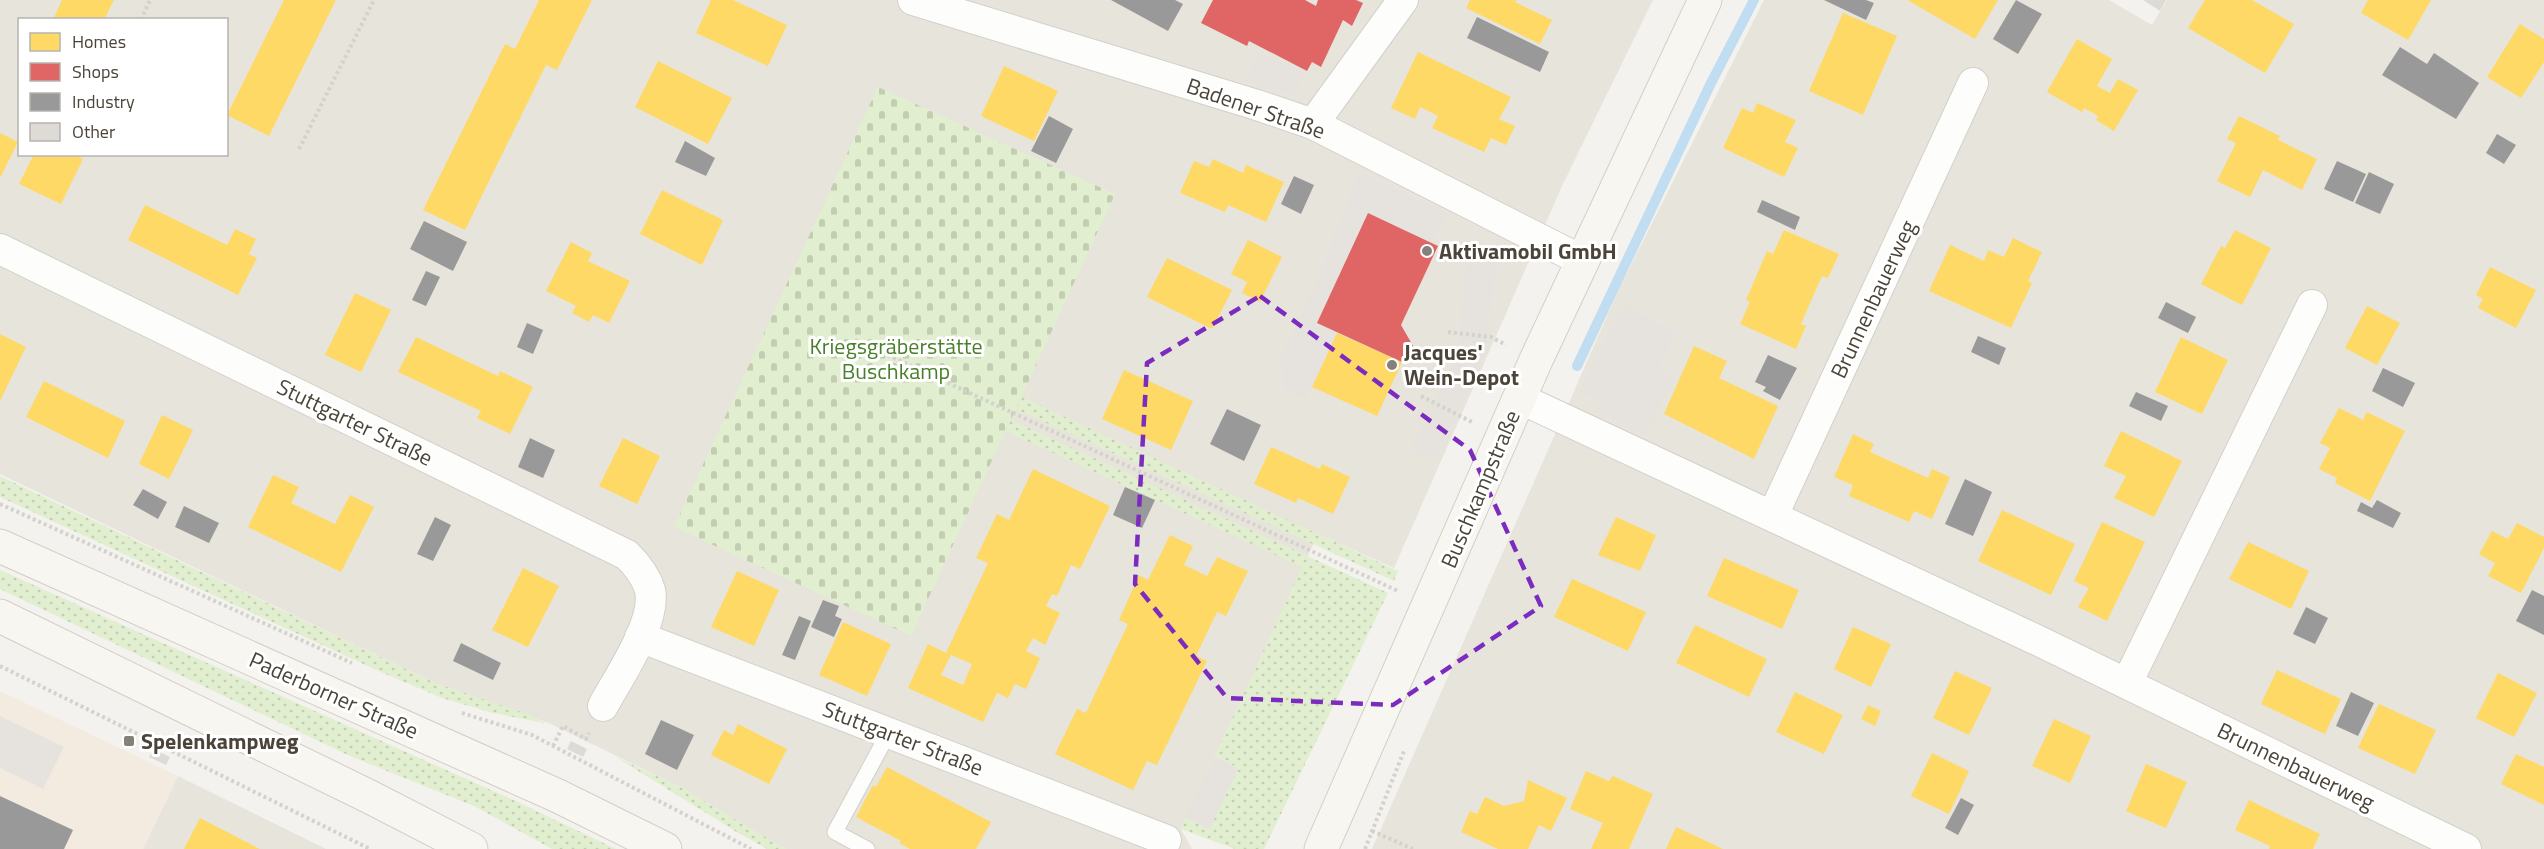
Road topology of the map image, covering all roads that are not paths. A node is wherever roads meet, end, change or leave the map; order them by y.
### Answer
1 (913, 0) edge
2 (1403, 0) edge
3 (1705, 0) edge
4 (1972, 83) dead end
5 (1313, 124) junction
6 (0, 249) edge
7 (1581, 260) junction
8 (2312, 305) dead end
9 (1519, 398) junction
10 (1773, 515) junction
11 (0, 546) edge
12 (0, 616) edge
13 (640, 638) junction
14 (2127, 683) junction
15 (603, 706) dead end
16 (889, 732) junction
17 (1166, 840) dead end
18 (471, 849) edge
19 (665, 849) edge
20 (867, 849) edge
21 (1321, 849) edge
22 (2466, 849) edge

1 - 5 street, Badener Straße
2 - 5 street
3 - 7 main road, Buschkampstraße
4 - 10 street, Brunnenbauerweg
5 - 7 street, Badener Straße
6 - 13 street, Stuttgarter Straße
7 - 9 main road, Buschkampstraße
8 - 14 street
9 - 10 street, Brunnenbauerweg
9 - 21 main road, Buschkampstraße
10 - 14 street, Brunnenbauerweg
11 - 19 main road, Paderborner Straße
12 - 18 main road
13 - 15 street, Stuttgarter Straße
13 - 16 street, Stuttgarter Straße
14 - 22 street, Brunnenbauerweg
16 - 17 street, Stuttgarter Straße
16 - 20 lane

